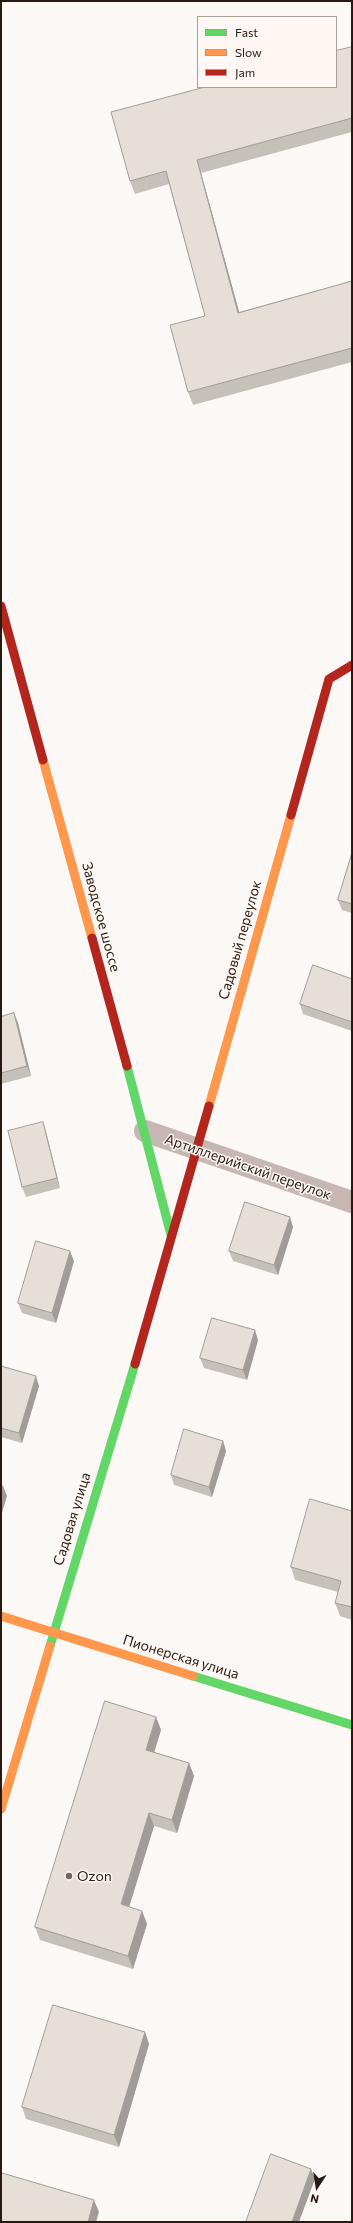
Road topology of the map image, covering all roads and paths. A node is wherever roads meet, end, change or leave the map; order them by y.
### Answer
1 (1, 606) edge
2 (352, 665) edge
3 (145, 1131) junction
4 (195, 1148) junction
5 (352, 1202) edge
6 (171, 1236) junction
7 (1, 1616) edge
8 (52, 1632) junction
9 (352, 1725) edge
10 (1, 1809) edge

1 - 3 street, Заводское шоссе
2 - 4 street, Садовый переулок
3 - 4 street, Артиллерийский переулок
3 - 6 street, Заводское шоссе
4 - 5 street, Артиллерийский переулок
4 - 6 street, Садовый переулок
6 - 8 street, Садовая улица
7 - 8 street, Пионерская улица
8 - 9 street, Пионерская улица
8 - 10 street, Садовая улица

